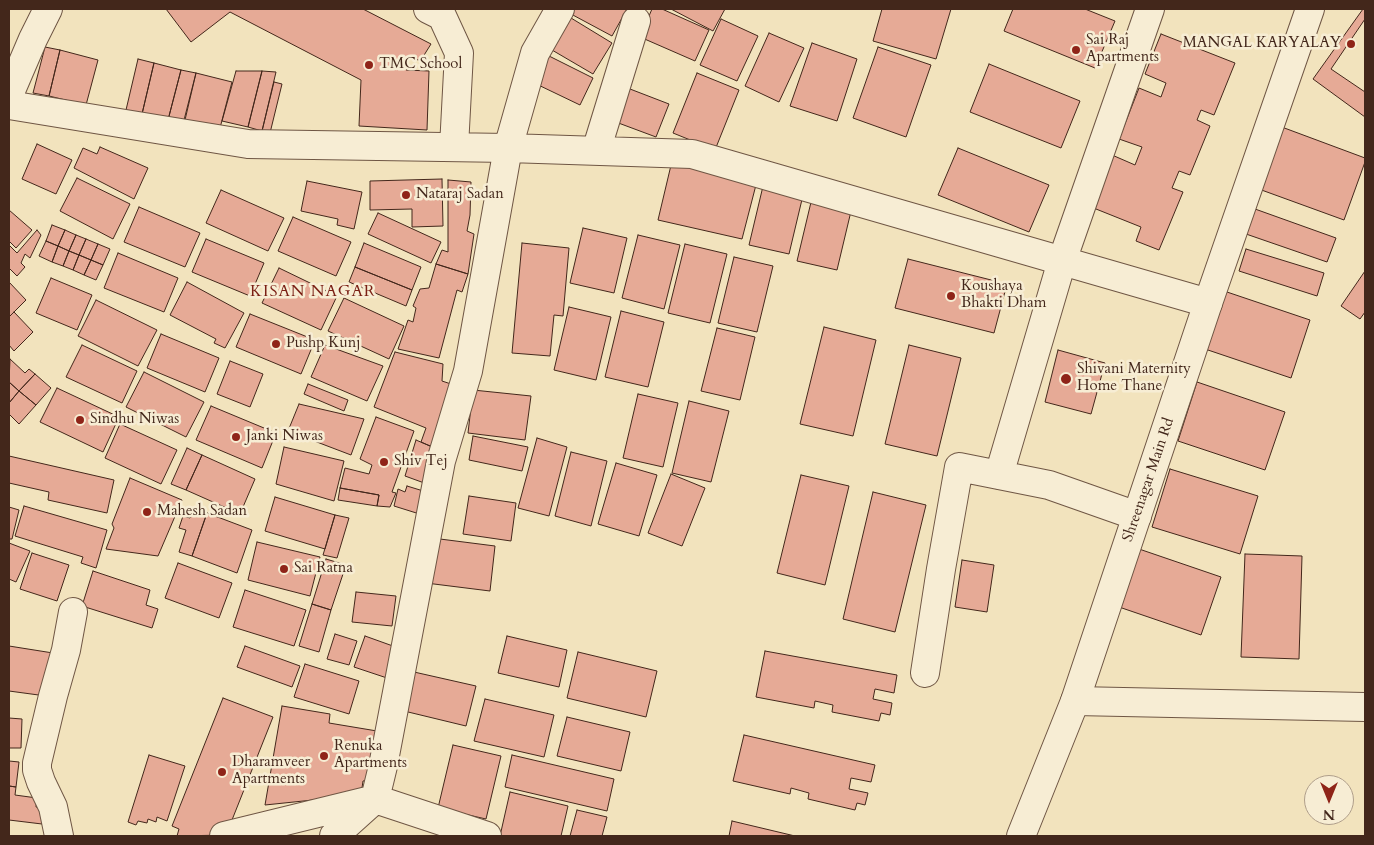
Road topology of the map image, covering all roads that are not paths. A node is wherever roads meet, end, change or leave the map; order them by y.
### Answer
1 (48, 9) edge
2 (428, 9) edge
3 (560, 9) edge
4 (1150, 9) edge
5 (1310, 9) edge
6 (636, 21) dead end
7 (9, 95) edge
8 (9, 105) edge
9 (454, 147) junction
10 (508, 148) junction
11 (596, 151) junction
12 (1062, 261) junction
13 (1208, 304) junction
14 (999, 475) junction
15 (1137, 516) junction
16 (73, 612) dead end
17 (925, 673) dead end
18 (1075, 701) junction
19 (1365, 707) edge
20 (375, 799) junction
21 (59, 836) edge
22 (224, 836) edge
23 (334, 836) edge
24 (487, 836) edge
25 (1021, 836) edge

1 - 7 street
2 - 9 street
3 - 10 street
4 - 12 street
5 - 13 street, Shreenagar Main Rd
6 - 11 street
8 - 9 street
9 - 10 street
10 - 11 street
10 - 20 street
11 - 12 street
12 - 13 street
12 - 14 street
13 - 15 street, Shreenagar Main Rd
14 - 15 street
14 - 17 street
15 - 18 street, Shreenagar Main Rd
16 - 21 street
18 - 19 street
18 - 25 street, Shreenagar Main Rd
20 - 22 street
20 - 23 street
20 - 24 street

